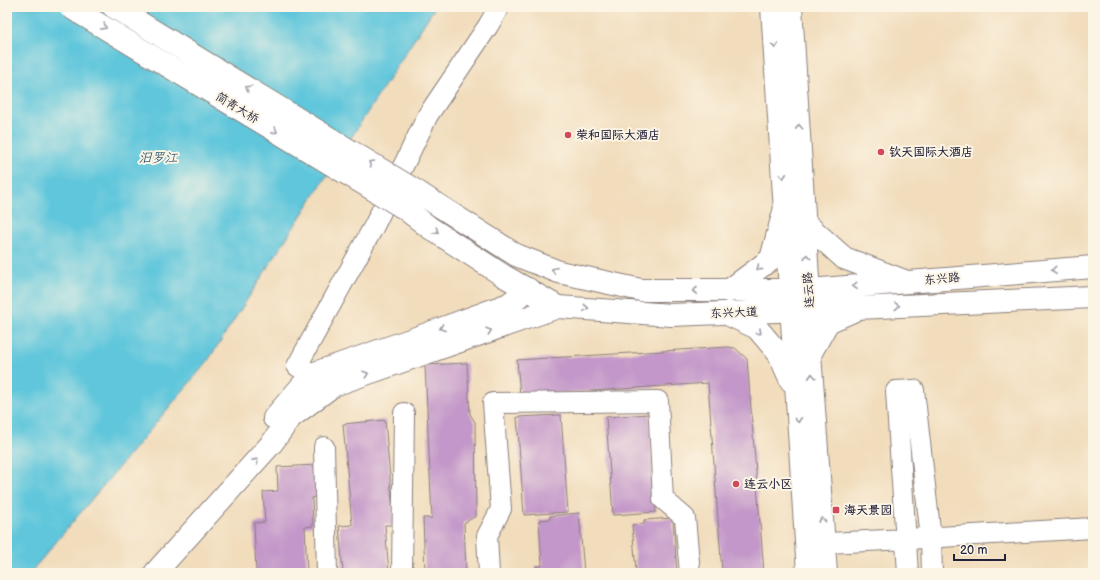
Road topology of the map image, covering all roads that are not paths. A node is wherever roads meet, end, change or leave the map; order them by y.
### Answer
1 (70, 7) edge
2 (114, 7) edge
3 (499, 7) edge
4 (772, 7) edge
5 (791, 7) edge
6 (410, 200) junction
7 (785, 208) junction
8 (804, 222) junction
9 (1093, 267) edge
10 (907, 282) junction
11 (528, 289) junction
12 (728, 291) junction
13 (1093, 297) edge
14 (800, 300) junction
15 (558, 307) junction
16 (858, 308) junction
17 (725, 313) junction
18 (810, 354) junction
19 (312, 374) junction
20 (334, 385) junction
21 (796, 391) junction
22 (404, 413) dead end
23 (324, 447) dead end
24 (1093, 528) edge
25 (931, 538) junction
26 (906, 540) junction
27 (815, 544) junction
28 (937, 570) edge
29 (141, 573) edge
30 (155, 573) edge
31 (327, 573) edge
32 (402, 573) edge
33 (489, 573) edge
34 (690, 573) edge
35 (808, 573) edge
36 (826, 573) edge
37 (908, 573) edge

1 -> 6 street, 简青大桥, bridge
6 -> 2 street, bridge
3 - 19 street
4 -> 7 street
8 -> 5 street, 连云路
6 -> 11 street, 东兴大道
12 -> 6 street, 东兴大道
7 -> 12 street
7 - 14 street
8 - 10 street
14 -> 8 street, 连云路
9 -> 10 street, 东兴路
10 -> 14 street, 东兴路
11 - 15 street, 东兴大道
11 -> 19 street
12 - 14 street, 东兴大道
16 -> 13 street, 东兴大道
14 - 16 street, 东兴大道
14 - 17 street, 东兴大道
14 - 18 street, 连云路
14 - 21 street, 连云路
15 -> 17 street, 东兴大道
20 -> 15 street
16 - 18 street
17 -> 21 street
27 -> 18 street, 连云路
19 - 20 street
19 - 29 street
30 -> 20 street
21 -> 27 street, 连云路
22 - 32 street
23 - 31 street
24 - 25 street
25 - 26 street
25 - 26 street
25 - 28 street
26 - 27 street
26 - 37 street
27 - 35 street, 连云路
27 - 36 street, 连云路
33 - 34 street

